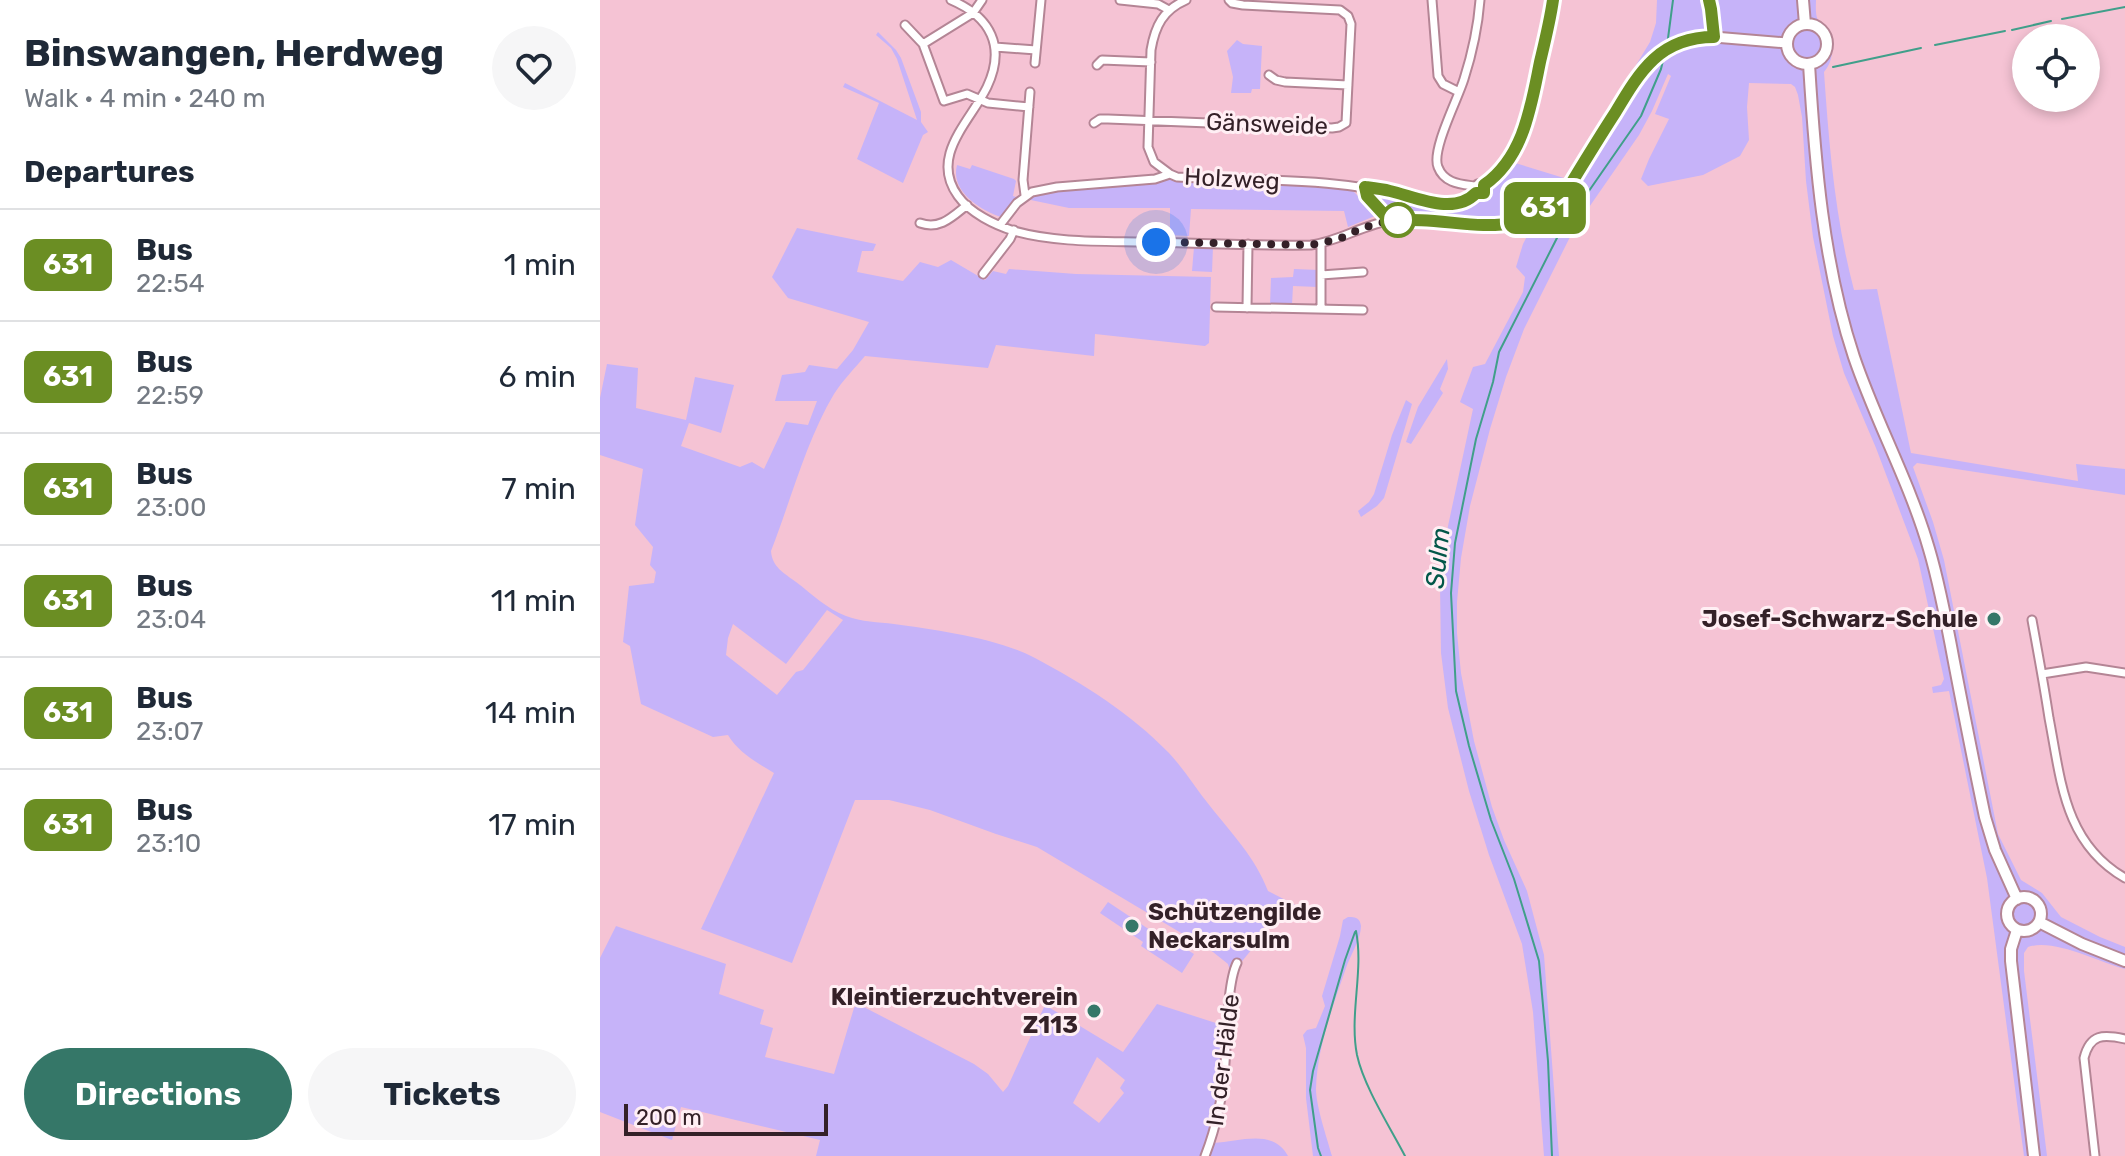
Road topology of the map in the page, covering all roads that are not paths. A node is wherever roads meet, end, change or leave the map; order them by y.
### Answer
1 (951, 0) edge
2 (982, 0) edge
3 (1041, 0) edge
4 (1120, 0) edge
5 (1186, 0) edge
6 (1229, 0) edge
7 (1432, 0) edge
8 (1480, 0) edge
9 (1553, 0) edge
10 (1709, 0) edge
11 (1803, 0) edge
12 (1169, 10) junction
13 (973, 13) junction
14 (1805, 24) junction
15 (905, 25) dead end
16 (1714, 37) junction
17 (1787, 43) junction
18 (923, 44) junction
19 (995, 47) junction
20 (1036, 50) junction
21 (1151, 62) junction
22 (1035, 63) dead end
23 (1809, 64) junction
24 (1097, 65) dead end
25 (1269, 75) dead end
26 (1348, 85) junction
27 (1030, 92) dead end
28 (1459, 92) junction
29 (979, 100) junction
30 (1029, 107) junction
31 (1148, 119) junction
32 (1094, 123) dead end
33 (1170, 174) junction
34 (1365, 187) junction
35 (1475, 190) junction
36 (1025, 195) junction
37 (967, 205) junction
38 (1390, 221) junction
39 (920, 223) dead end
40 (1000, 225) junction
41 (1014, 230) junction
42 (1248, 244) junction
43 (1321, 244) junction
44 (1363, 272) dead end
45 (983, 274) dead end
46 (1321, 275) junction
47 (1216, 307) dead end
48 (1247, 308) junction
49 (1321, 309) junction
50 (1363, 310) dead end
51 (2032, 620) dead end
52 (2125, 673) edge
53 (2042, 674) junction
54 (2125, 878) edge
55 (2017, 899) junction
56 (2039, 922) junction
57 (2017, 930) junction
58 (2125, 961) edge
59 (1237, 963) dead end
60 (2125, 1039) edge
61 (1205, 1156) edge
62 (2034, 1156) edge
63 (2095, 1156) edge

1 - 13 street
2 - 13 street
3 - 20 street
4 - 12 street
5 - 12 street
6 - 26 street, Gänsweide
7 - 28 street
8 - 28 street
9 - 35 street, Holzweg
10 - 16 street
11 - 14 main road
12 - 21 street
13 - 18 street
13 - 19 street
14 - 17 main road
14 - 23 main road
15 - 18 street
16 - 17 street
16 - 38 street
17 - 23 main road
18 - 29 street
19 - 20 street
19 - 29 street
20 - 22 street
21 - 24 street
21 - 31 street
23 - 55 main road
25 - 26 street
26 - 31 street, Gänsweide
27 - 30 street
28 - 35 street
29 - 30 street
29 - 37 street
30 - 36 street
31 - 32 street
31 - 33 street
33 - 34 street, Holzweg
33 - 36 street, Holzweg
34 - 35 street, Holzweg
34 - 38 street
36 - 40 street
37 - 39 street
37 - 40 street
38 - 43 street
40 - 41 street
41 - 42 street
41 - 45 street
42 - 43 street
42 - 48 street
43 - 46 street
44 - 46 street
46 - 49 street
47 - 48 street
48 - 49 street
49 - 50 street
51 - 53 street
52 - 53 street
53 - 54 street
55 - 56 main road
55 - 57 main road
56 - 57 main road
56 - 58 main road
57 - 62 main road
59 - 61 street, In der Hälde
60 - 63 street

